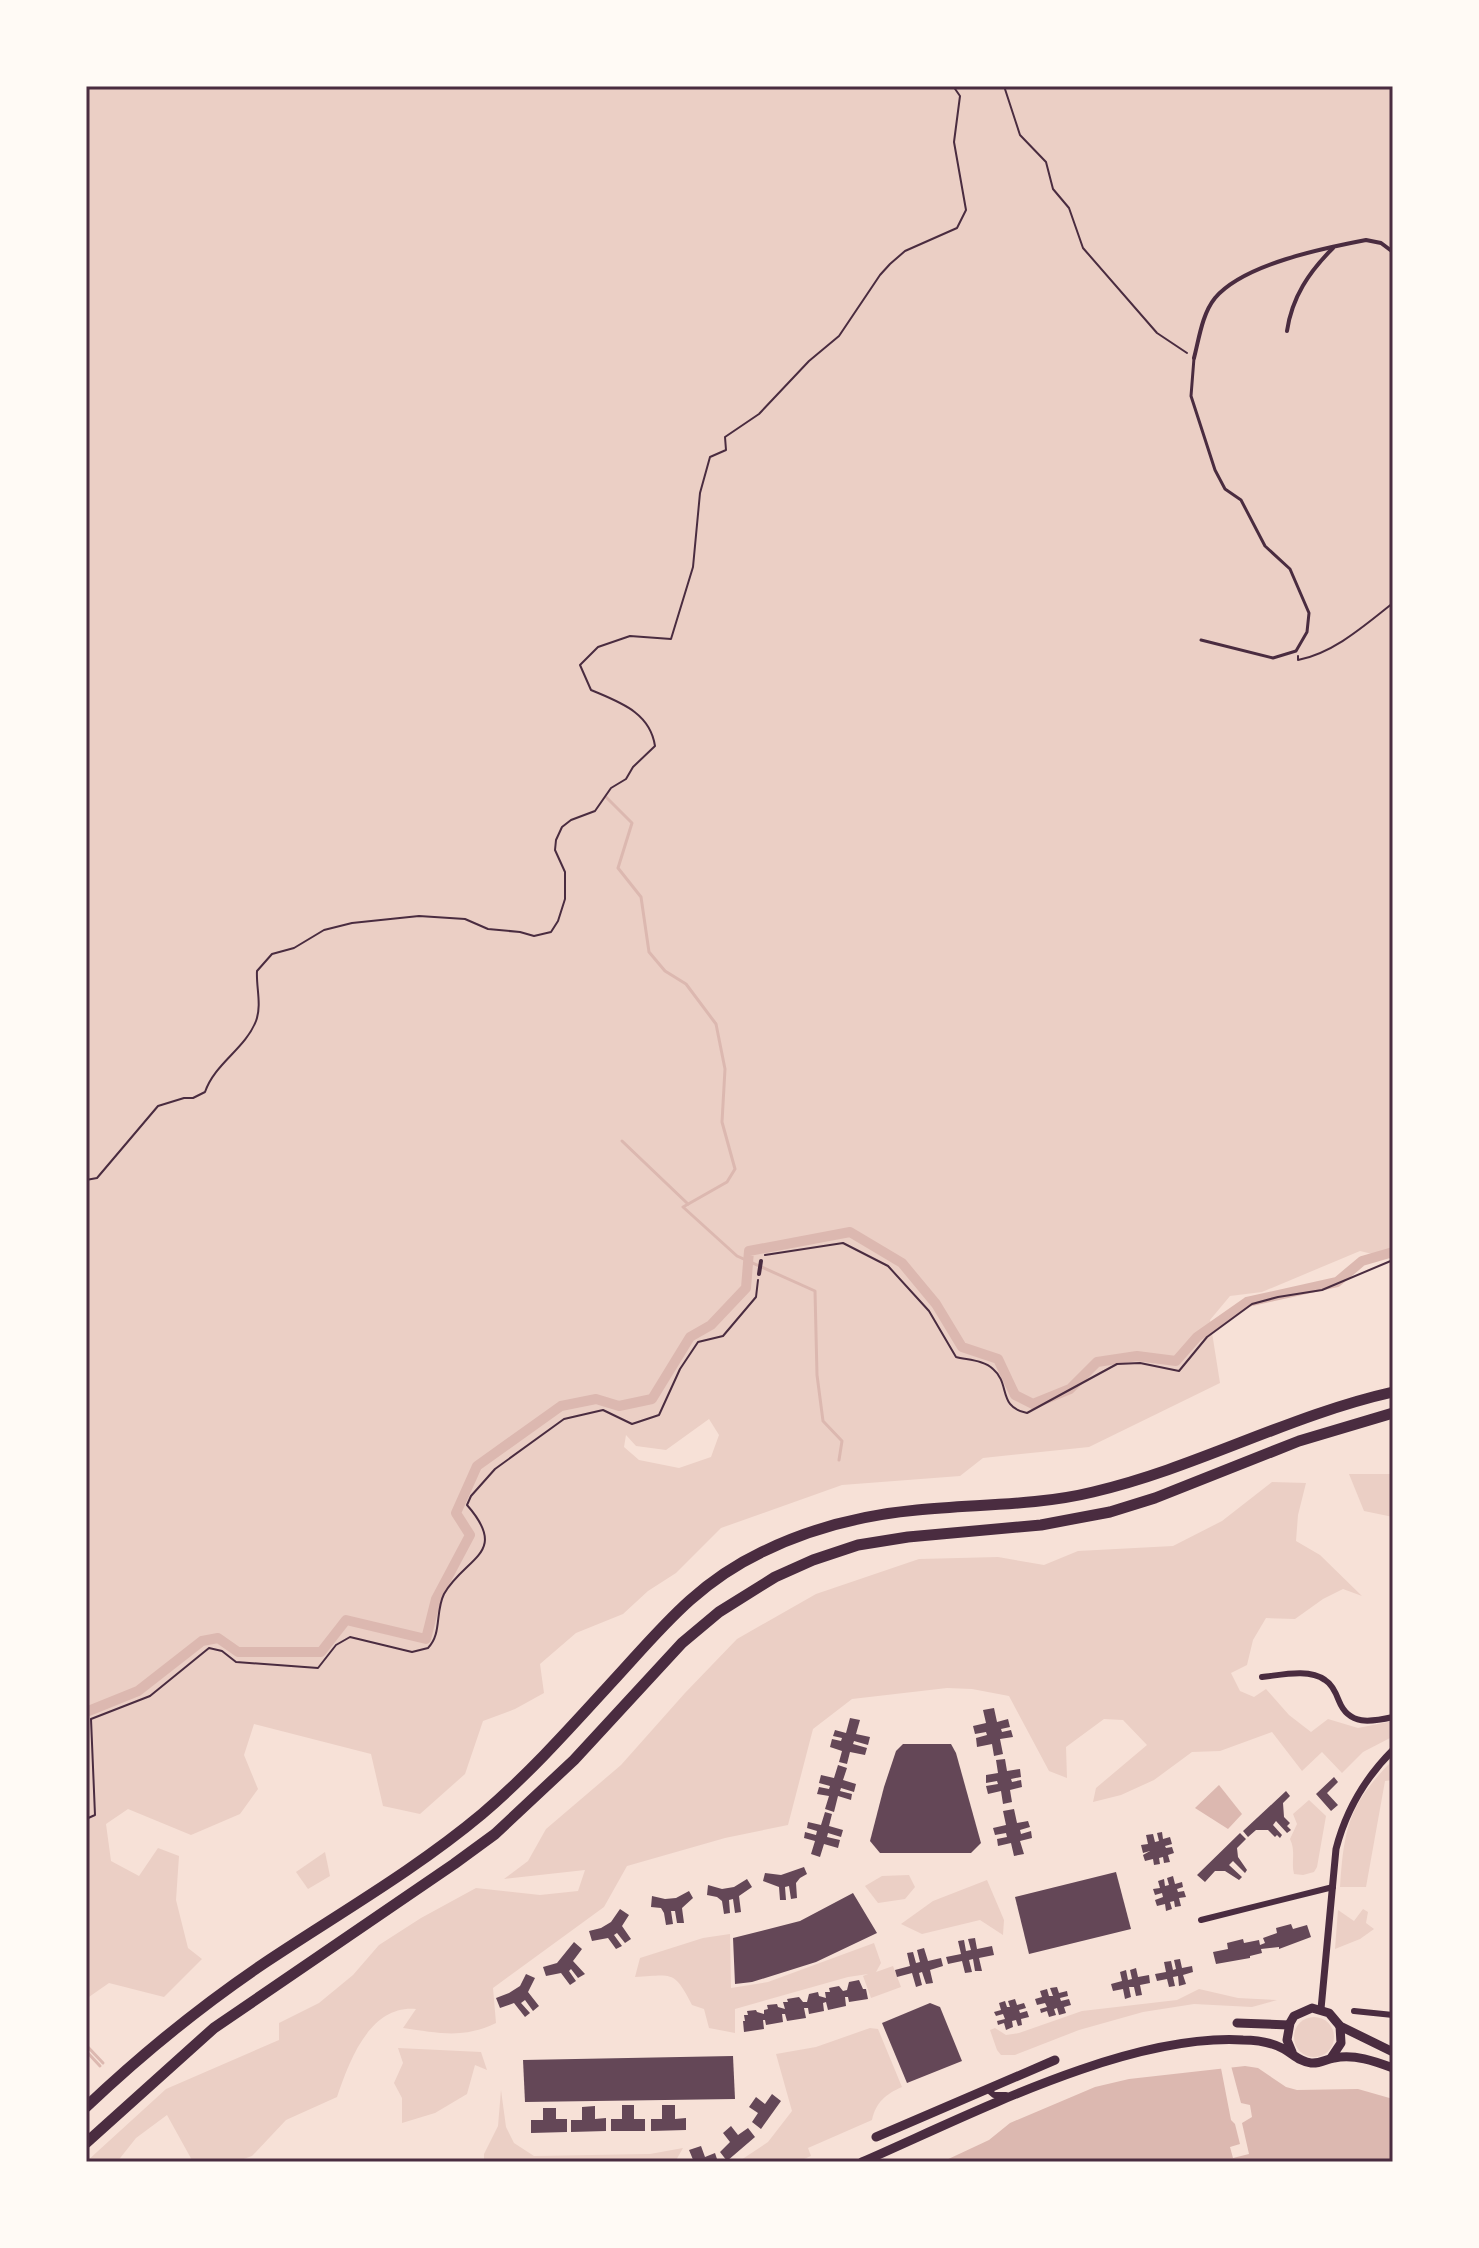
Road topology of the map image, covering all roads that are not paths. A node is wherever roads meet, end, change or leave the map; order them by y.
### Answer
1 (1334, 246) junction
2 (1393, 252) edge
3 (1287, 331) dead end
4 (1194, 358) joint
5 (1201, 640) dead end
6 (761, 1261) road end
7 (759, 1274) road end
8 (1393, 1392) edge
9 (1393, 1413) edge
10 (1262, 1677) dead end
11 (1393, 1717) edge
12 (1393, 1750) edge
13 (1333, 1887) junction
14 (1201, 1920) dead end
15 (1321, 2009) junction
16 (1354, 2011) dead end
17 (1393, 2015) edge
18 (1237, 2023) dead end
19 (1289, 2025) junction
20 (1340, 2026) junction
21 (1393, 2052) edge
22 (1294, 2055) junction
23 (1331, 2058) junction
24 (1055, 2060) dead end
25 (1393, 2068) edge
26 (1048, 2083) junction
27 (987, 2089) junction
28 (86, 2107) edge
29 (876, 2137) dead end
30 (86, 2143) edge
31 (862, 2162) edge

1 - 2 street
1 - 3 street
1 - 4 street
4 - 5 lane
6 - 7 street
8 - 28 highway
9 - 30 highway
10 - 11 street
12 - 13 street
13 - 14 street
13 - 15 street
15 - 19 main road
15 - 20 main road
16 - 17 street
18 - 19 main road
19 - 22 main road
20 - 21 main road
20 - 23 main road
22 - 23 main road
22 - 26 main road
23 - 25 main road
24 - 27 main road
26 - 27 street
26 - 31 main road
27 - 29 main road

